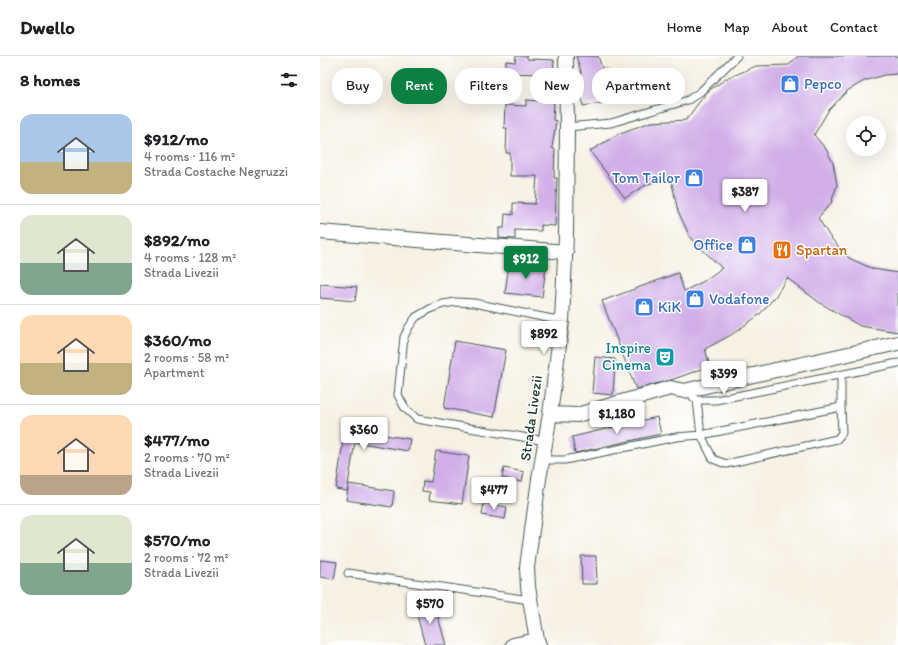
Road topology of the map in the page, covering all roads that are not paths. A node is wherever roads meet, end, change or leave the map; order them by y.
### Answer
1 (566, 56) edge
2 (737, 56) edge
3 (567, 127) junction
4 (320, 232) edge
5 (566, 252) junction
6 (562, 321) junction
7 (898, 343) edge
8 (898, 363) edge
9 (841, 375) junction
10 (684, 391) junction
11 (696, 400) junction
12 (841, 407) junction
13 (550, 414) junction
14 (701, 435) junction
15 (546, 441) junction
16 (543, 460) junction
17 (348, 573) dead end
18 (530, 600) junction
19 (538, 642) edge
20 (513, 645) edge

1 - 3 street, Strada Livezii
2 - 3 lane
3 - 5 street, Strada Livezii
4 - 5 street
5 - 6 street, Strada Livezii
6 - 13 street, Strada Livezii
6 - 15 lane
7 - 10 street
8 - 9 lane
9 - 11 lane
9 - 12 lane
10 - 11 lane
10 - 13 street
11 - 14 lane
12 - 14 lane
12 - 14 lane
13 - 15 street, Strada Livezii
14 - 16 lane
15 - 16 street, Strada Livezii
16 - 18 street, Strada Livezii
17 - 18 lane
18 - 19 street, Strada Livezii
19 - 20 street, Strada Livezii

